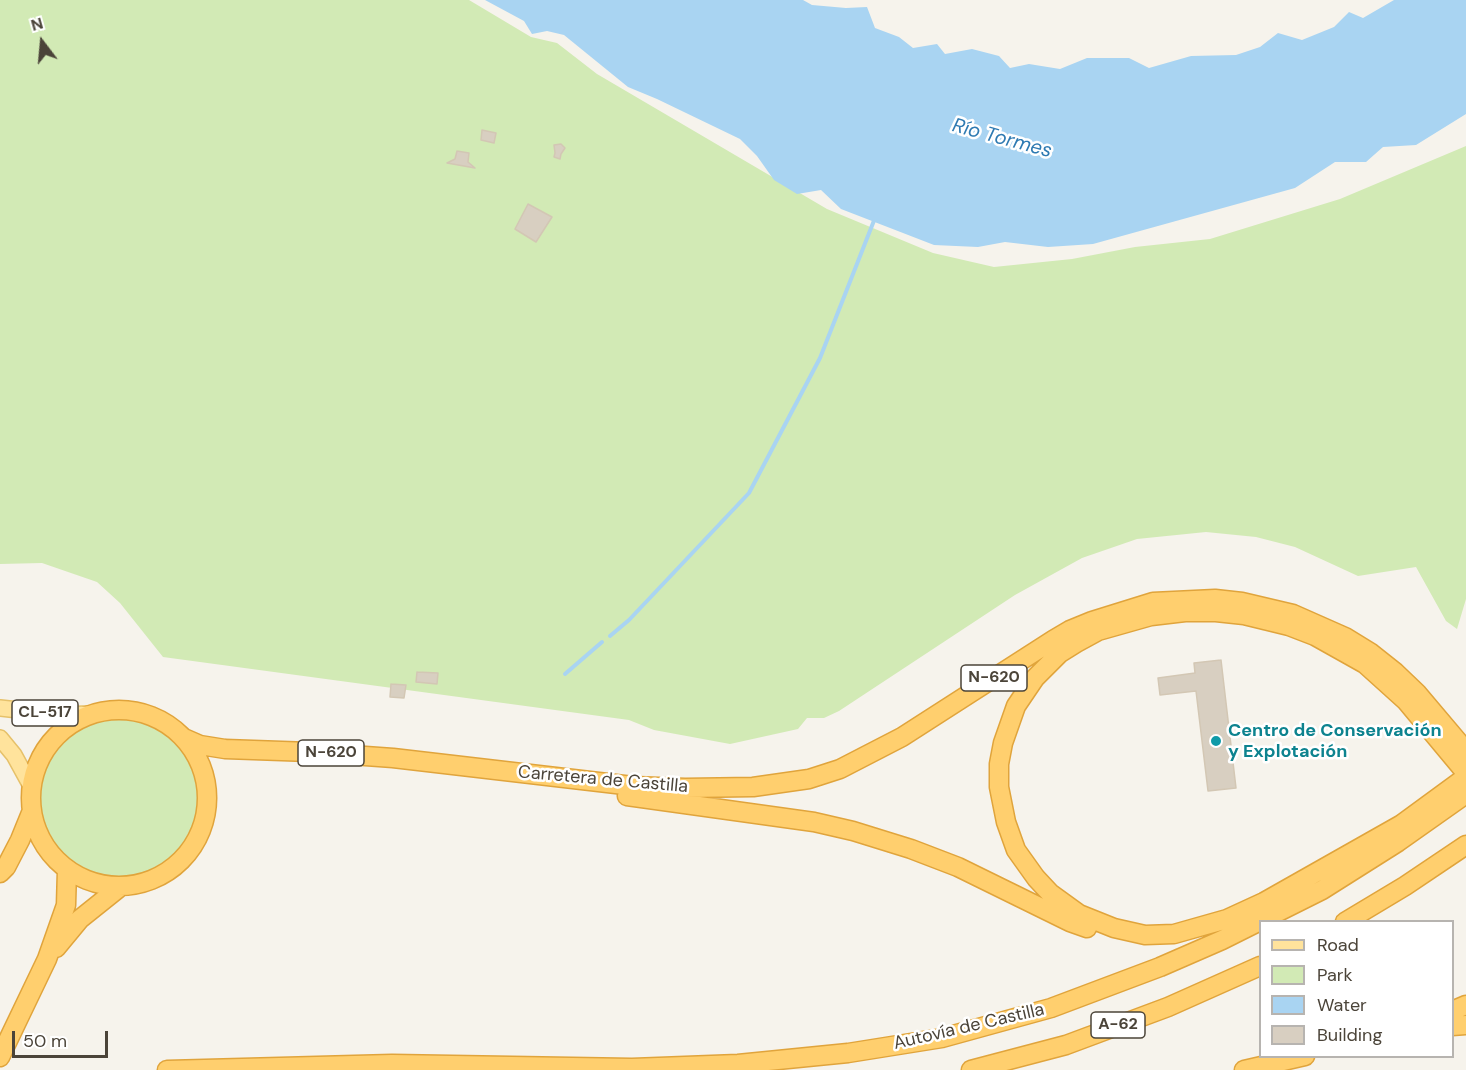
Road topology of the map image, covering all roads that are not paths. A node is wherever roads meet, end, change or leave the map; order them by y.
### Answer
1 (0, 708) edge
2 (90, 714) junction
3 (0, 738) edge
4 (184, 738) junction
5 (1466, 751) edge
6 (478, 768) junction
7 (1466, 775) edge
8 (31, 786) junction
9 (1458, 794) edge
10 (31, 813) junction
11 (1402, 824) junction
12 (1466, 845) edge
13 (67, 870) junction
14 (0, 873) edge
15 (120, 886) junction
16 (1262, 920) edge
17 (1347, 920) edge
18 (1259, 922) edge
19 (47, 959) junction
20 (1259, 966) edge
21 (0, 1058) edge
22 (1296, 1058) edge
23 (167, 1070) edge
24 (971, 1070) edge
25 (1244, 1070) edge

1 - 2 main road, CL-517
2 - 4 highway, N-620
2 - 8 highway, N-620
3 - 8 main road, CL-517
4 - 6 highway, Carretera de Castilla / N-620
4 - 15 highway, N-620
5 - 6 highway, Carretera de Castilla / N-620
6 - 11 highway
7 - 9 highway
7 - 11 highway
8 - 10 highway, N-620
9 - 11 highway
9 - 16 highway, Autovía de Castilla / A-62
10 - 13 highway, N-620
10 - 14 highway
12 - 17 highway
13 - 15 highway, N-620
13 - 19 highway, N-620
15 - 19 highway, N-620
18 - 23 highway, Autovía de Castilla / A-62
19 - 21 highway, N-620
20 - 24 highway, A-62
22 - 25 highway

